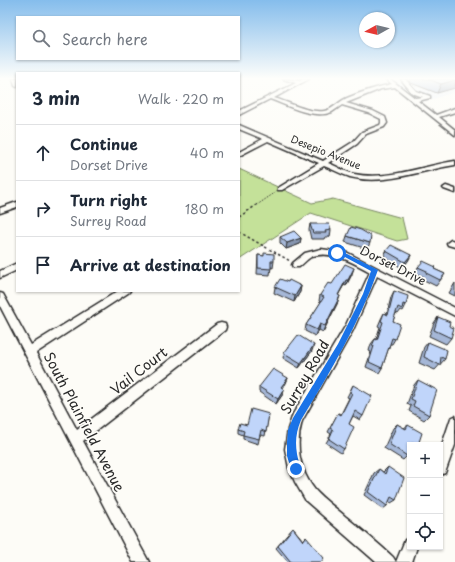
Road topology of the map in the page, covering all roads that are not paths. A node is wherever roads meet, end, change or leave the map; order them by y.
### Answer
1 (255, 105) edge
2 (292, 105) edge
3 (338, 105) edge
4 (348, 105) edge
5 (420, 105) edge
6 (455, 110) edge
7 (240, 113) edge
8 (435, 117) junction
9 (240, 127) edge
10 (455, 133) edge
11 (268, 139) junction
12 (240, 153) edge
13 (324, 163) junction
14 (455, 163) edge
15 (446, 188) dead end
16 (280, 189) road end
17 (455, 191) edge
18 (16, 204) edge
19 (0, 211) edge
20 (296, 264) road end
21 (16, 267) edge
22 (375, 270) junction
23 (0, 275) edge
24 (123, 292) edge
25 (0, 297) edge
26 (455, 312) edge
27 (220, 327) dead end
28 (29, 352) junction
29 (455, 422) edge
30 (76, 439) junction
31 (443, 460) edge
32 (408, 550) edge
33 (141, 562) edge
34 (388, 562) edge
35 (404, 562) edge

1 - 7 street
2 - 3 street
4 - 13 street
5 - 8 street
6 - 8 street
8 - 10 street
9 - 11 street, Desepio Avenue
11 - 12 street
11 - 13 street, Desepio Avenue
13 - 14 street, Desepio Avenue
13 - 16 street
15 - 17 street
18 - 19 street
20 - 22 street, Dorset Drive
21 - 23 street
22 - 26 street, Dorset Drive
22 - 34 street, Surrey Road
24 - 28 street
25 - 28 street, South Plainfield Avenue
27 - 30 street, Vail Court
28 - 30 street, South Plainfield Avenue
29 - 31 street
30 - 33 street, South Plainfield Avenue
32 - 35 street

